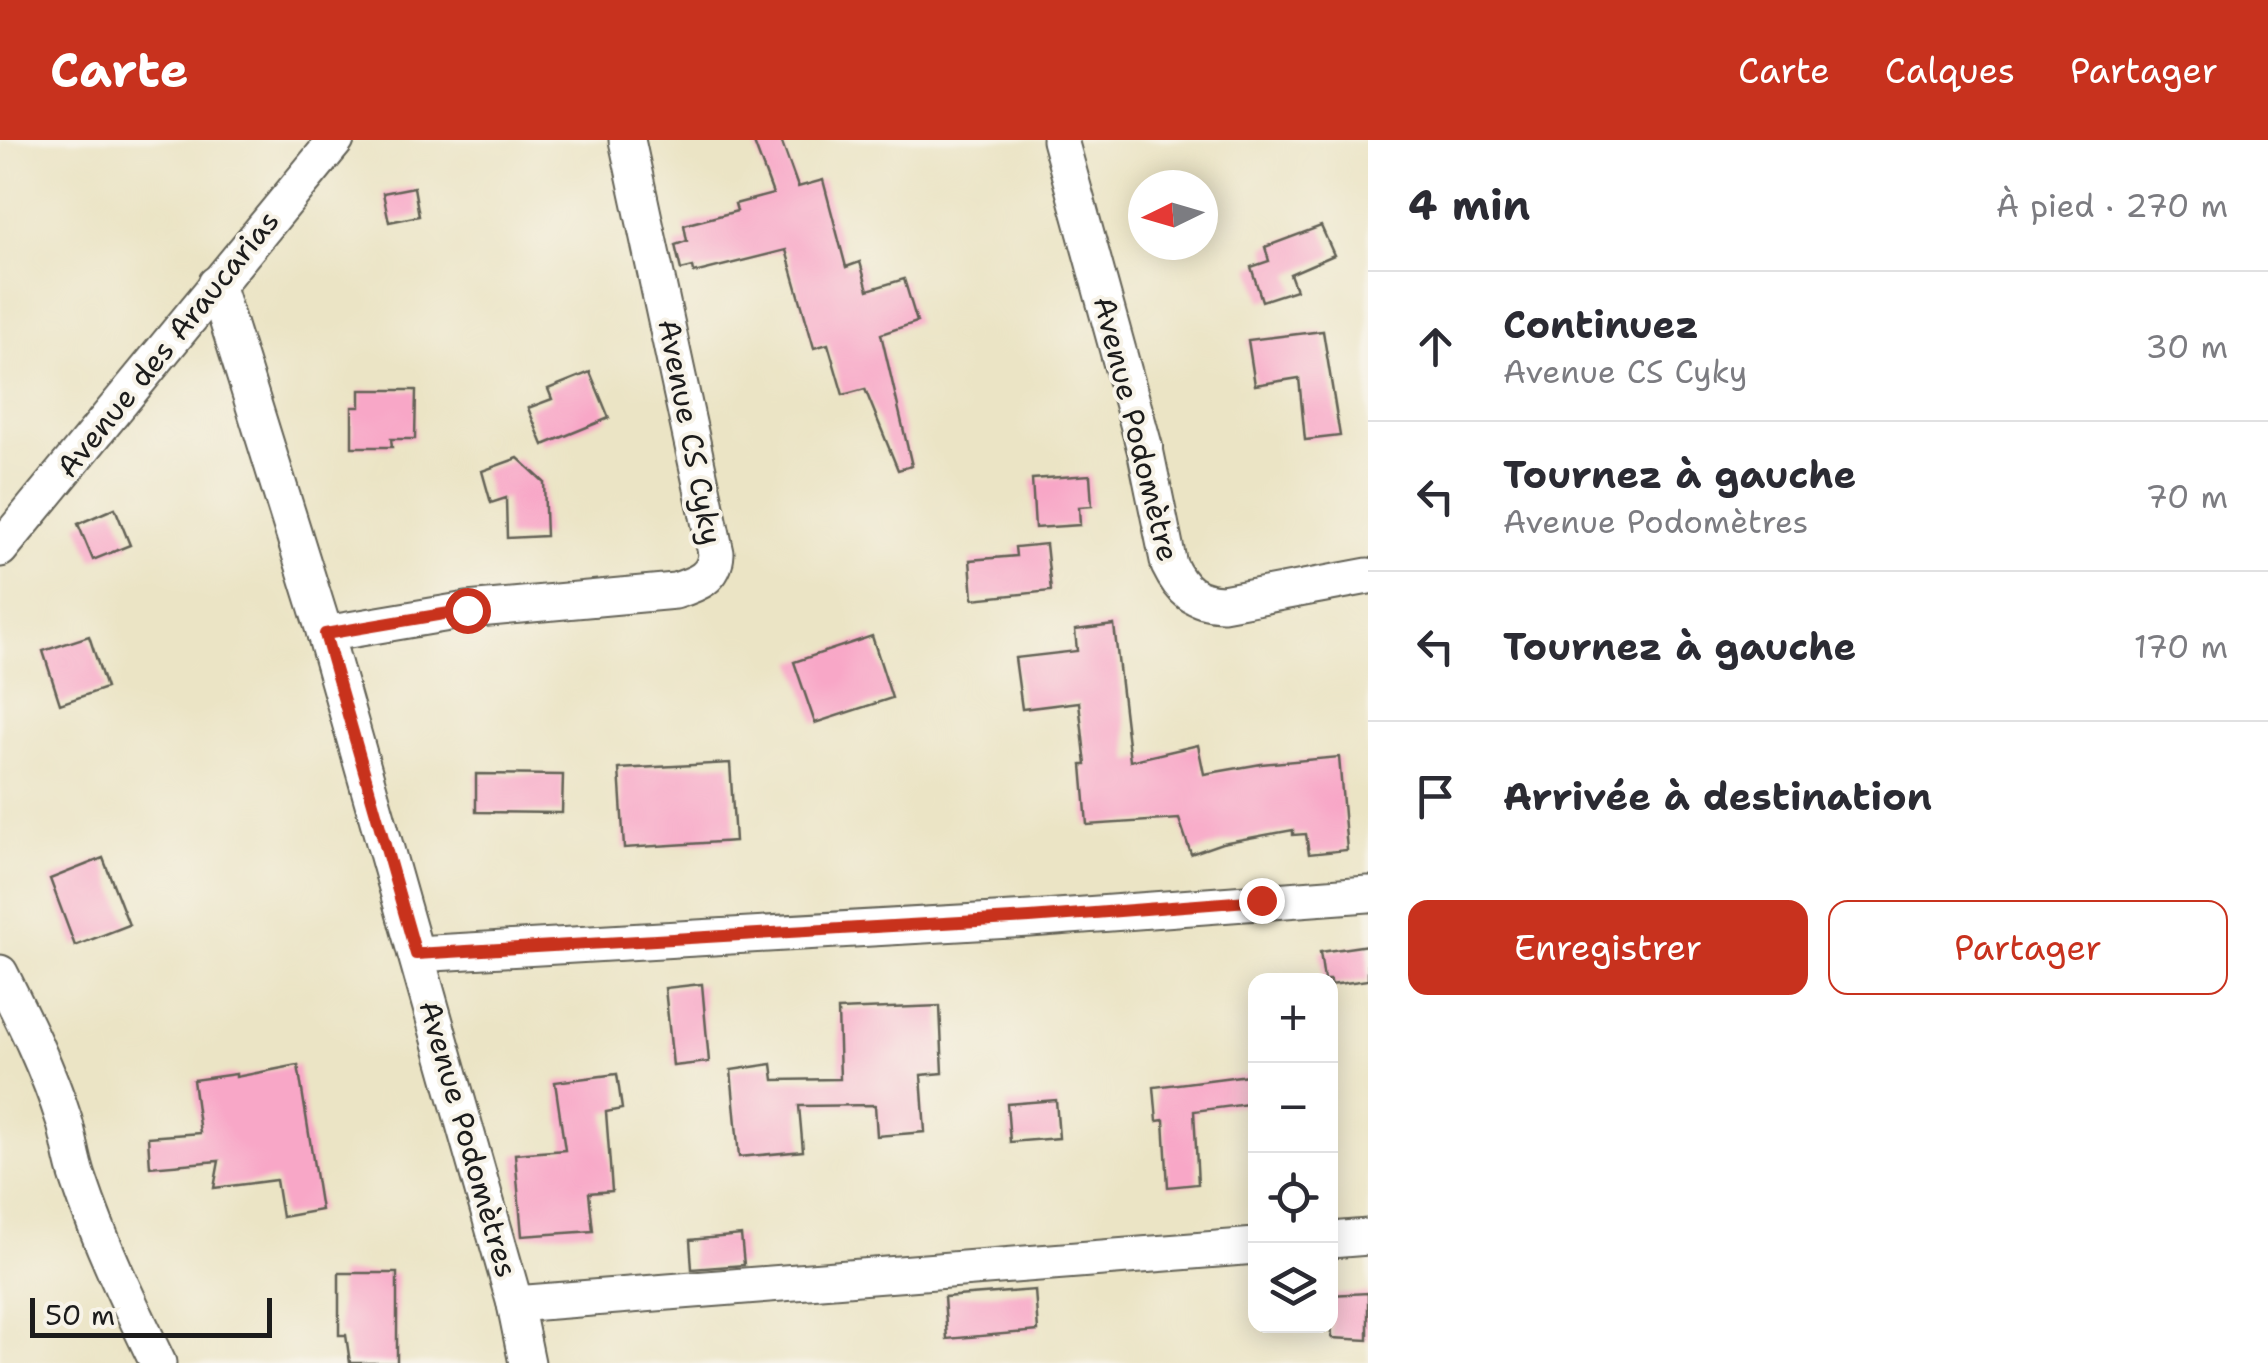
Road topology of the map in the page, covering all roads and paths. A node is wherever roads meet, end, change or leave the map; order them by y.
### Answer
1 (336, 140) edge
2 (627, 140) edge
3 (1060, 140) edge
4 (216, 284) junction
5 (0, 548) edge
6 (1367, 577) edge
7 (325, 634) junction
8 (1368, 894) edge
9 (416, 954) junction
10 (0, 972) edge
11 (1368, 1237) edge
12 (1338, 1239) edge
13 (1248, 1247) edge
14 (514, 1304) junction
15 (158, 1363) edge
16 (527, 1363) edge

1 - 4 street, Avenue des Araucarias
2 - 7 street, Avenue CS Cyky
3 - 6 street, Avenue Podomètre
4 - 5 street, Avenue des Araucarias
4 - 7 street, Avenue Podomètres
7 - 9 street, Avenue Podomètres
8 - 9 street
9 - 14 street, Avenue Podomètres
10 - 15 street
11 - 12 street
13 - 14 street
14 - 16 street, Avenue Podomètres

